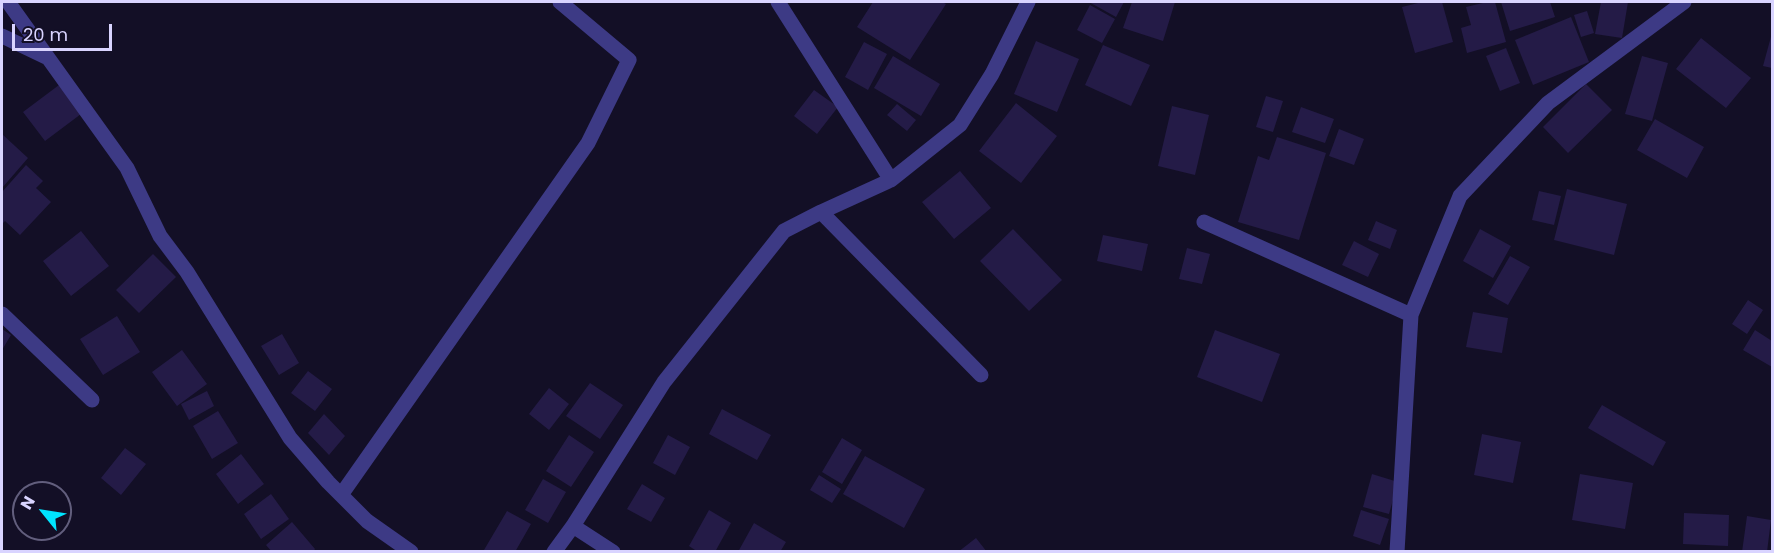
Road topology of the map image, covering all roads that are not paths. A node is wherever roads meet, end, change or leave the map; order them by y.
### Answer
1 (8, 2) edge
2 (560, 2) edge
3 (778, 2) edge
4 (1028, 2) edge
5 (1684, 2) edge
6 (2, 36) edge
7 (48, 58) junction
8 (891, 180) junction
9 (821, 212) junction
10 (1203, 222) dead end
11 (2, 314) edge
12 (1411, 315) junction
13 (981, 375) dead end
14 (92, 400) dead end
15 (341, 495) junction
16 (573, 526) junction
17 (411, 552) edge
18 (554, 552) edge
19 (613, 552) edge
20 (1397, 552) edge

1 - 7 street
2 - 15 street
3 - 8 street
4 - 8 street
5 - 12 street
6 - 7 street
7 - 15 street
8 - 9 street
9 - 13 street
9 - 16 street
10 - 12 street
11 - 14 street
12 - 20 street
15 - 17 street
16 - 18 street
16 - 19 street

